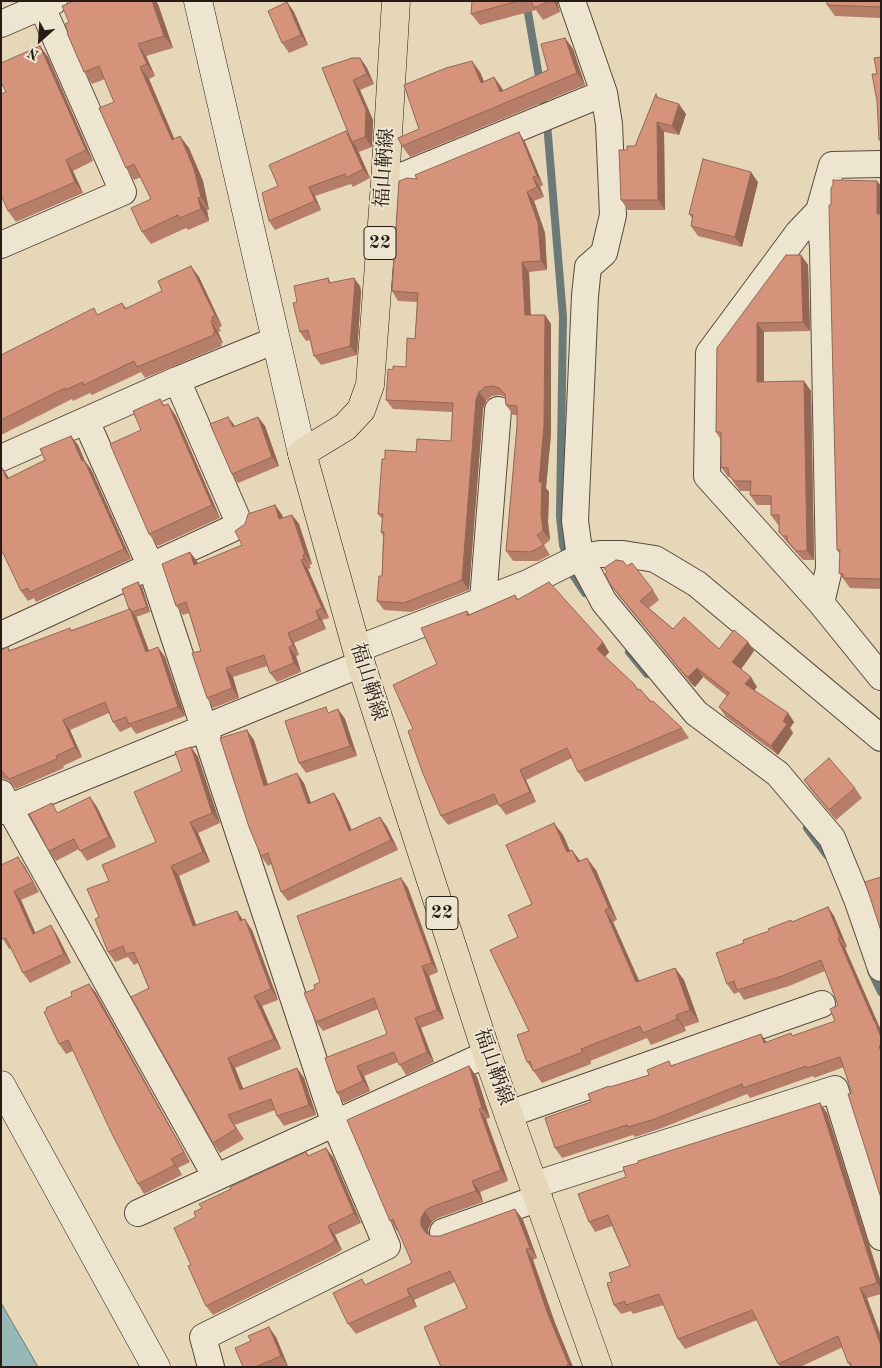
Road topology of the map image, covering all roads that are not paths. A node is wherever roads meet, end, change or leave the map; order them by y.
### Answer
1 (198, 1) edge
2 (396, 1) edge
3 (572, 1) edge
4 (48, 4) edge
5 (1, 24) edge
6 (604, 93) junction
7 (881, 164) edge
8 (385, 183) junction
9 (819, 211) junction
10 (1, 245) edge
11 (276, 340) junction
12 (177, 380) junction
13 (498, 410) dead end
14 (86, 421) junction
15 (302, 453) junction
16 (1, 458) edge
17 (573, 560) junction
18 (150, 567) junction
19 (483, 600) junction
20 (821, 603) junction
21 (1, 635) edge
22 (359, 656) junction
23 (881, 677) edge
24 (203, 728) junction
25 (881, 738) edge
26 (4, 804) edge
27 (881, 968) edge
28 (822, 1004) dead end
29 (487, 1054) junction
30 (1, 1085) edge
31 (509, 1114) junction
32 (335, 1124) junction
33 (216, 1178) junction
34 (536, 1192) junction
35 (138, 1213) dead end
36 (442, 1232) dead end
37 (881, 1237) edge
38 (156, 1367) edge
39 (211, 1367) edge
40 (598, 1367) edge

1 - 11 street
2 - 8 main road, 福山鞆線 / 22
3 - 6 street
4 - 5 street
4 - 10 street
6 - 8 street
6 - 17 street
7 - 9 street
8 - 15 main road, 福山鞆線 / 22
9 - 20 street
9 - 20 street
11 - 12 street
11 - 15 street
12 - 14 street
12 - 18 street
13 - 19 street
14 - 16 street
14 - 18 street
15 - 22 main road, 福山鞆線 / 22
17 - 19 street
17 - 25 street
17 - 27 street
18 - 21 street
18 - 24 street
19 - 22 street
20 - 23 street
22 - 24 street
22 - 29 main road, 福山鞆線 / 22
24 - 26 street
24 - 32 street
26 - 33 street
28 - 31 street
29 - 31 main road, 福山鞆線 / 22
29 - 32 street
30 - 38 street
31 - 34 main road, 福山鞆線 / 22
32 - 33 street
32 - 39 street
33 - 35 street
34 - 36 street
34 - 37 street
34 - 40 main road, 福山鞆線 / 22

